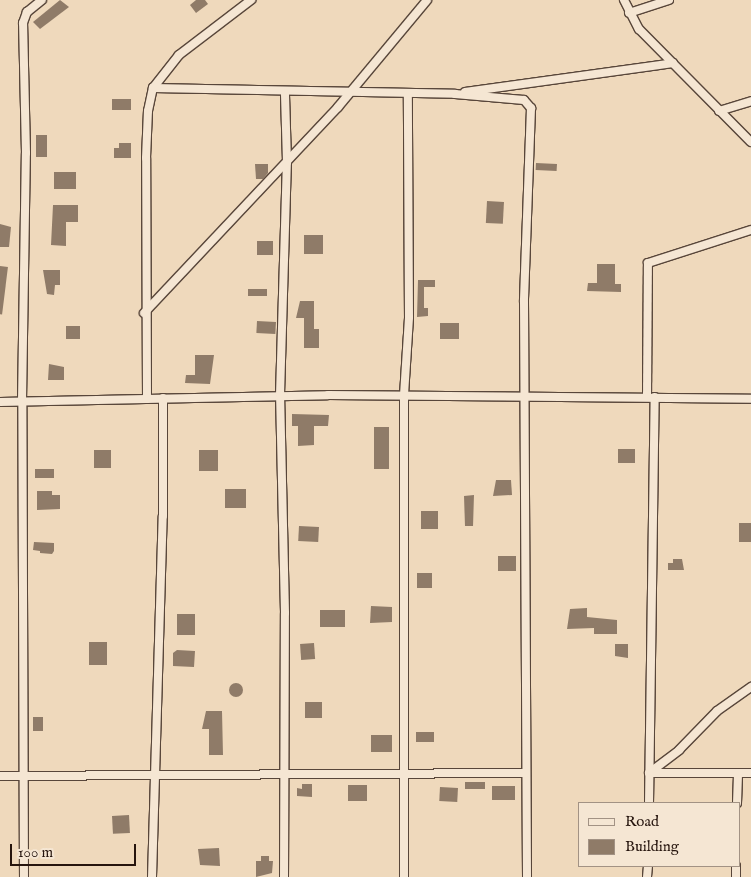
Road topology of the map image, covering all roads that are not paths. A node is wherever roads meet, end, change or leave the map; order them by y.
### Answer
1 (42, 0) edge
2 (251, 0) edge
3 (427, 0) edge
4 (624, 0) edge
5 (670, 0) edge
6 (629, 14) junction
7 (673, 63) junction
8 (153, 88) junction
9 (285, 93) junction
10 (349, 94) junction
11 (408, 94) junction
12 (456, 94) junction
13 (751, 101) edge
14 (719, 111) junction
15 (751, 142) edge
16 (287, 162) junction
17 (751, 230) edge
18 (144, 313) junction
19 (280, 395) junction
20 (404, 395) junction
21 (527, 396) junction
22 (651, 397) junction
23 (163, 398) junction
24 (147, 399) junction
25 (751, 399) edge
26 (22, 401) junction
27 (0, 402) edge
28 (751, 687) edge
29 (526, 773) junction
30 (649, 773) junction
31 (738, 773) junction
32 (751, 773) edge
33 (24, 774) junction
34 (156, 774) junction
35 (284, 774) junction
36 (404, 775) junction
37 (0, 776) edge
38 (649, 802) edge
39 (737, 802) edge
40 (24, 877) edge
41 (152, 877) edge
42 (284, 877) edge
43 (404, 877) edge
44 (527, 877) edge

1 - 26 street
2 - 8 street
3 - 10 street
4 - 6 street
5 - 6 street
6 - 7 street
7 - 12 street
7 - 14 street
8 - 9 street
8 - 18 street
9 - 10 street
9 - 16 street
10 - 11 street
10 - 16 street
11 - 12 street
11 - 20 street
12 - 21 street
13 - 14 street
14 - 15 street
16 - 18 street
16 - 19 street
17 - 22 street
18 - 24 street
19 - 20 street
19 - 23 street
19 - 35 street
20 - 21 street
20 - 36 street
21 - 22 street
21 - 29 street
22 - 25 street
22 - 30 street
23 - 24 street
23 - 34 street
24 - 26 street
26 - 27 street
26 - 33 street
28 - 30 street
29 - 36 street
29 - 44 street
30 - 31 street
30 - 38 street
31 - 32 street
31 - 39 street
33 - 34 street
33 - 37 street
33 - 40 street
34 - 35 street
34 - 41 street
35 - 36 street
35 - 42 street
36 - 43 street

